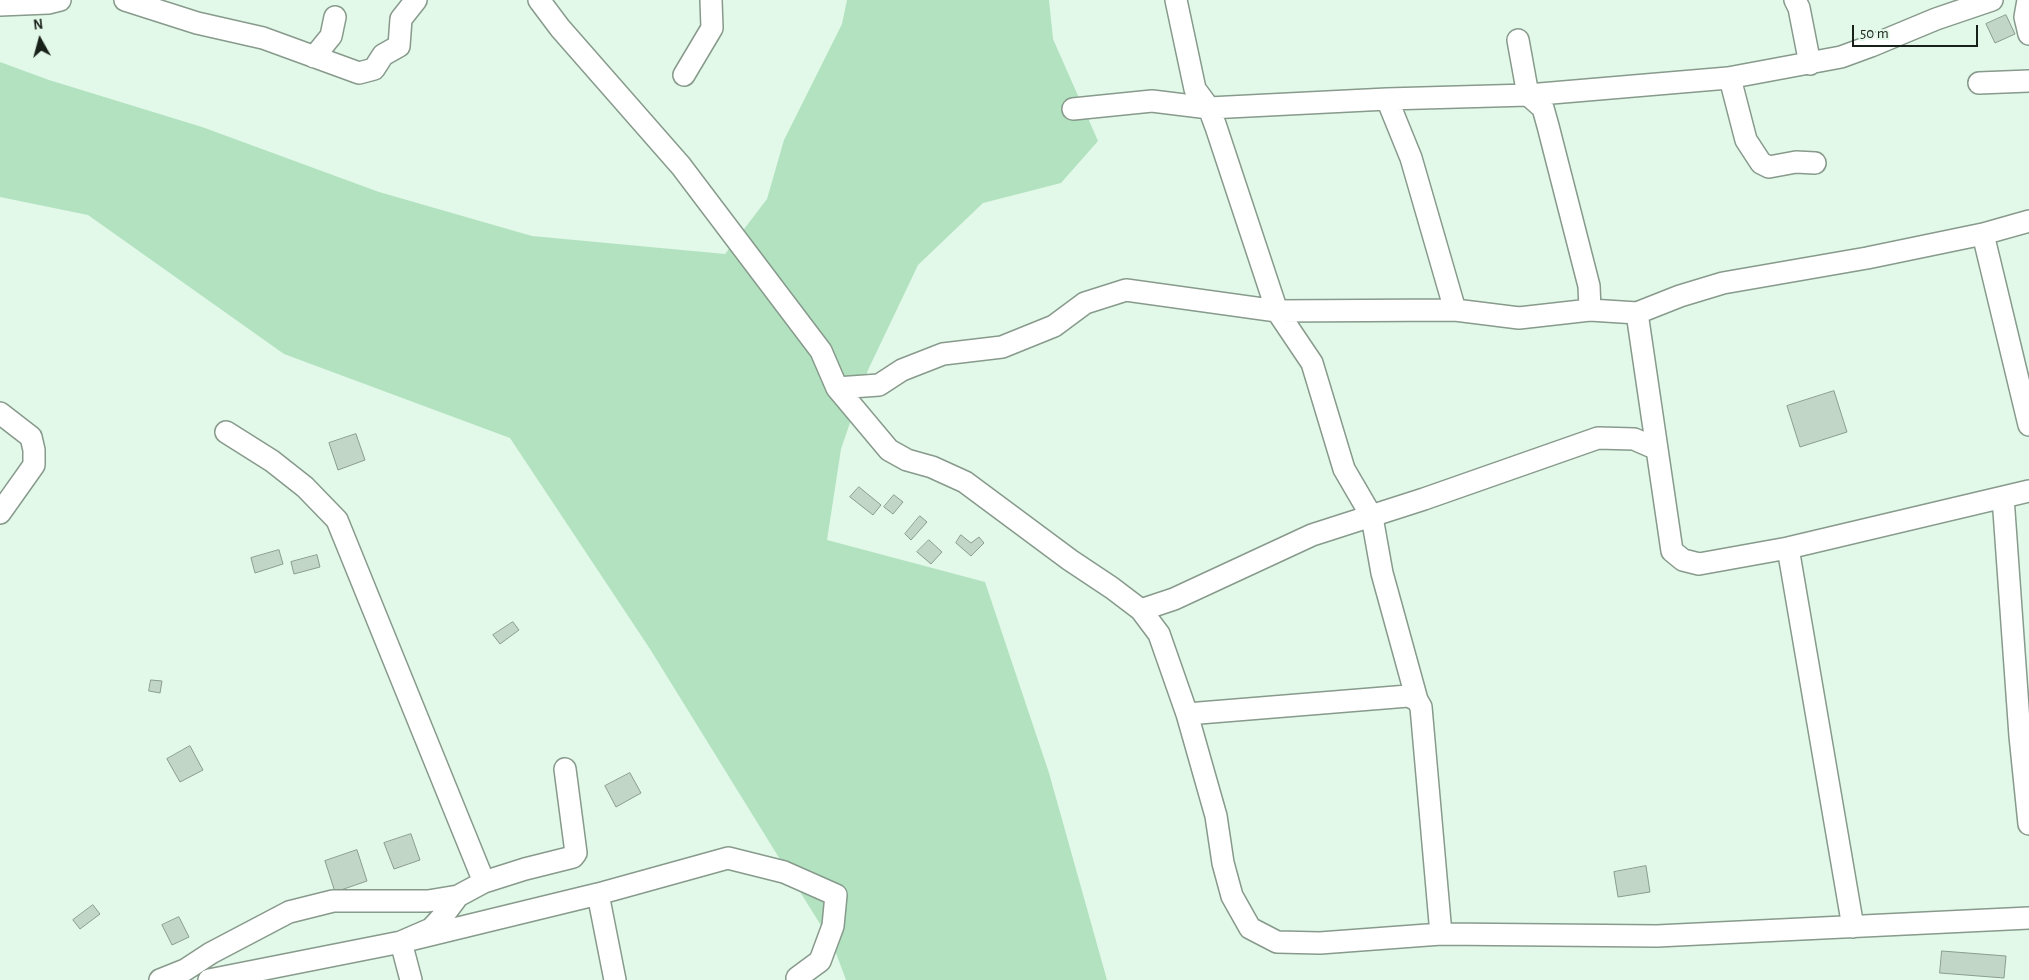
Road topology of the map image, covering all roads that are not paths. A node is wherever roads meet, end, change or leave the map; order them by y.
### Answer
1 (60, 0) edge
2 (125, 0) edge
3 (416, 0) edge
4 (539, 0) edge
5 (711, 0) edge
6 (1176, 0) edge
7 (1795, 0) edge
8 (1992, 0) edge
9 (2028, 0) edge
10 (0, 5) edge
11 (335, 18) dead end
12 (2029, 34) edge
13 (1518, 40) dead end
14 (314, 57) junction
15 (1810, 64) junction
16 (684, 75) dead end
17 (1728, 78) junction
18 (2029, 81) edge
19 (1980, 83) dead end
20 (1528, 95) junction
21 (1387, 99) junction
22 (1209, 108) junction
23 (1073, 109) dead end
24 (1815, 163) dead end
25 (2029, 221) edge
26 (1983, 234) junction
27 (1455, 310) junction
28 (1590, 310) junction
29 (1277, 311) junction
30 (1637, 313) junction
31 (837, 388) junction
32 (0, 413) edge
33 (2029, 425) edge
34 (226, 432) dead end
35 (1657, 449) junction
36 (2029, 491) edge
37 (2003, 497) junction
38 (0, 513) edge
39 (1372, 517) junction
40 (1788, 548) junction
41 (1140, 610) junction
42 (1417, 700) junction
43 (1187, 714) junction
44 (565, 769) dead end
45 (2029, 824) edge
46 (484, 882) junction
47 (598, 894) junction
48 (458, 896) junction
49 (2029, 918) edge
50 (1853, 927) junction
51 (1441, 934) junction
52 (401, 942) junction
53 (160, 980) edge
54 (209, 980) edge
55 (411, 980) edge
56 (615, 980) edge
57 (798, 980) edge

1 - 10 street
2 - 14 street
3 - 14 street
4 - 31 street
5 - 16 street
6 - 22 street
7 - 15 street
8 - 15 street
9 - 12 street
11 - 14 street
13 - 20 street
15 - 17 street
17 - 20 street
17 - 24 street
18 - 19 street
20 - 21 street
20 - 28 street
21 - 22 street
21 - 27 street
22 - 23 street
22 - 29 street
25 - 26 street
26 - 30 street
26 - 33 street
27 - 28 street
27 - 29 street
28 - 30 street
29 - 31 street
29 - 39 street
30 - 35 street
31 - 41 street
32 - 38 street
34 - 46 street
35 - 39 street
35 - 40 street
36 - 37 street
37 - 40 street
37 - 45 street
39 - 41 street
39 - 42 street
40 - 50 street
41 - 43 street
42 - 43 street
42 - 51 street
43 - 51 street
44 - 46 street
46 - 48 street
47 - 52 street
47 - 56 street
47 - 57 street
48 - 52 street
48 - 53 street
49 - 50 street
50 - 51 street
52 - 54 street
52 - 55 street

